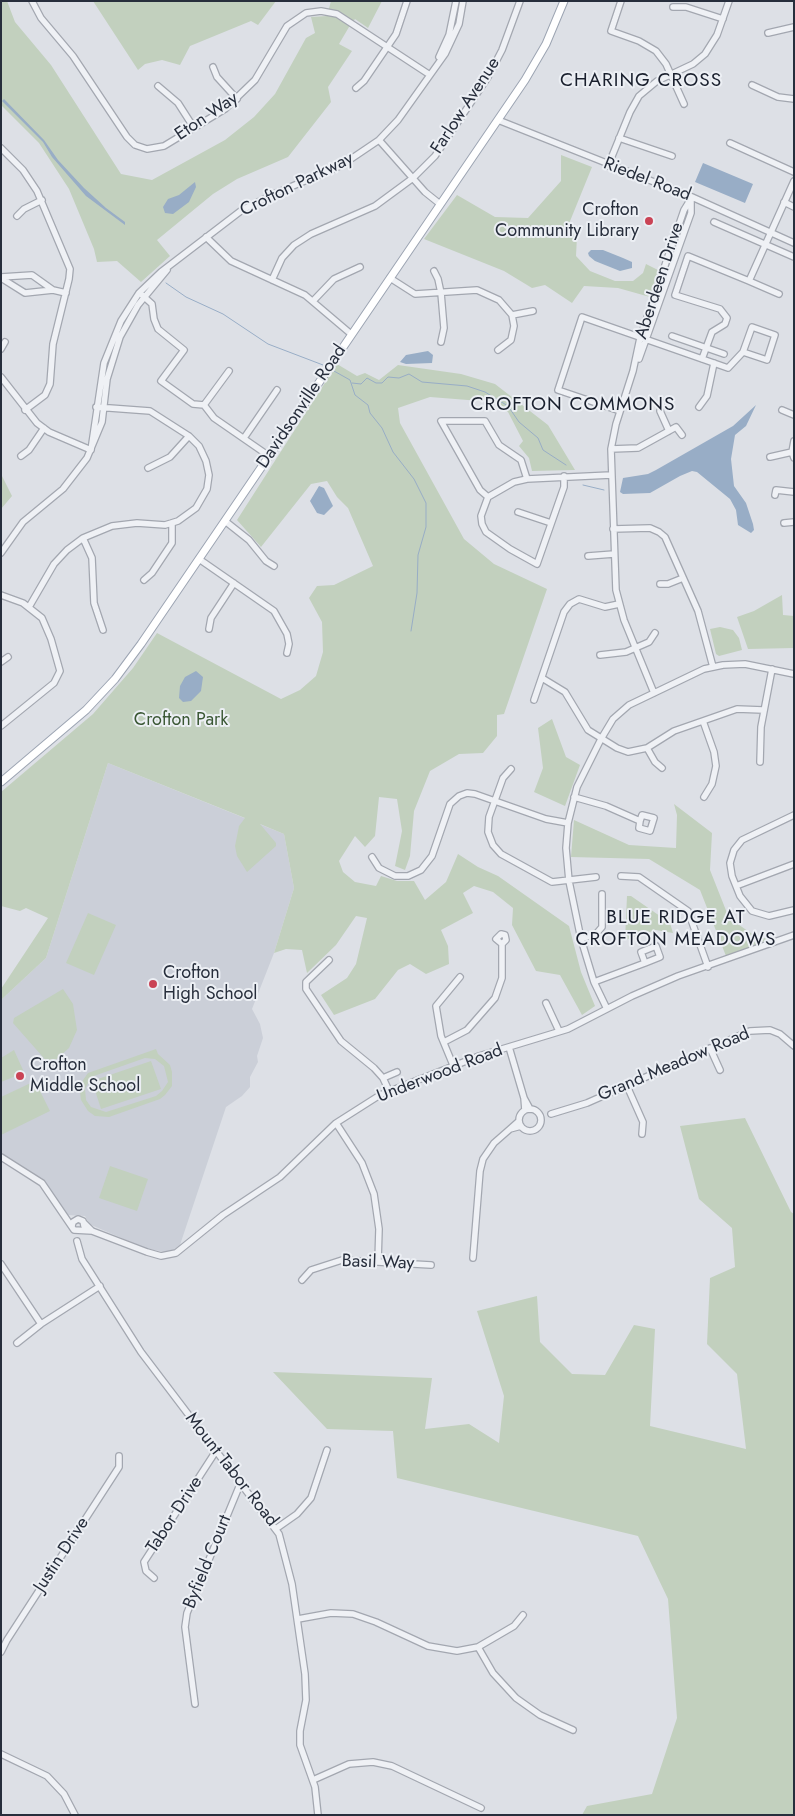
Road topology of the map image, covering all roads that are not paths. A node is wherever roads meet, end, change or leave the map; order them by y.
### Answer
1 (32, 1) edge
2 (407, 1) edge
3 (456, 1) edge
4 (463, 1) edge
5 (520, 1) edge
6 (564, 1) edge
7 (621, 1) edge
8 (729, 1) edge
9 (673, 7) dead end
10 (723, 19) junction
11 (794, 27) edge
12 (768, 33) dead end
13 (387, 47) junction
14 (213, 67) dead end
15 (671, 74) junction
16 (430, 75) junction
17 (752, 85) dead end
18 (158, 86) dead end
19 (356, 88) dead end
20 (237, 99) junction
21 (794, 99) edge
22 (684, 104) dead end
23 (498, 120) junction
24 (194, 128) junction
25 (619, 138) junction
26 (378, 140) junction
27 (730, 143) dead end
28 (1, 148) edge
29 (672, 156) dead end
30 (608, 166) junction
31 (794, 172) edge
32 (412, 178) junction
33 (794, 181) edge
34 (692, 198) junction
35 (42, 200) junction
36 (784, 202) junction
37 (440, 204) junction
38 (794, 207) edge
39 (17, 216) dead end
40 (714, 222) dead end
41 (770, 232) junction
42 (206, 237) junction
43 (794, 243) edge
44 (765, 244) junction
45 (794, 257) edge
46 (360, 267) dead end
47 (664, 267) junction
48 (671, 270) junction
49 (434, 271) dead end
50 (682, 273) junction
51 (1, 277) edge
52 (390, 278) junction
53 (272, 280) junction
54 (749, 281) junction
55 (53, 290) junction
56 (66, 293) junction
57 (440, 293) junction
58 (779, 294) dead end
59 (142, 295) junction
60 (313, 301) junction
61 (533, 311) dead end
62 (512, 314) junction
63 (351, 334) junction
64 (672, 336) dead end
65 (640, 338) junction
66 (647, 340) junction
67 (4, 342) dead end
68 (441, 342) dead end
69 (705, 347) junction
70 (1, 349) edge
71 (498, 350) dead end
72 (743, 352) junction
73 (724, 354) dead end
74 (702, 359) junction
75 (714, 363) junction
76 (633, 371) junction
77 (229, 372) dead end
78 (1, 377) edge
79 (278, 390) dead end
80 (662, 403) dead end
81 (204, 405) junction
82 (96, 407) junction
83 (104, 407) junction
84 (699, 407) dead end
85 (25, 410) junction
86 (782, 410) dead end
87 (620, 411) junction
88 (794, 415) edge
89 (44, 428) junction
90 (669, 431) junction
91 (682, 435) dead end
92 (189, 436) junction
93 (244, 438) junction
94 (794, 441) edge
95 (611, 449) junction
96 (90, 450) junction
97 (793, 455) edge
98 (21, 456) dead end
99 (269, 456) junction
100 (770, 457) dead end
101 (148, 468) dead end
102 (611, 475) junction
103 (564, 476) junction
104 (527, 478) junction
105 (794, 492) edge
106 (775, 495) dead end
107 (488, 496) junction
108 (518, 512) dead end
109 (225, 521) junction
110 (794, 522) edge
111 (552, 523) junction
112 (784, 523) dead end
113 (172, 524) junction
114 (613, 529) junction
115 (83, 538) junction
116 (1, 553) edge
117 (614, 554) junction
118 (588, 556) dead end
119 (199, 559) junction
120 (274, 566) dead end
121 (684, 578) junction
122 (144, 580) dead end
123 (234, 584) junction
124 (660, 584) dead end
125 (1, 595) edge
126 (619, 604) junction
127 (29, 606) junction
128 (209, 629) dead end
129 (103, 630) dead end
130 (655, 633) dead end
131 (636, 648) junction
132 (287, 653) dead end
133 (600, 655) dead end
134 (8, 657) dead end
135 (1, 662) edge
136 (713, 667) junction
137 (772, 669) junction
138 (794, 674) edge
139 (542, 678) junction
140 (654, 693) junction
141 (534, 700) dead end
142 (763, 710) junction
143 (703, 721) junction
144 (1, 726) edge
145 (601, 740) junction
146 (647, 748) junction
147 (760, 762) dead end
148 (662, 768) dead end
149 (511, 769) dead end
150 (1, 782) edge
151 (574, 797) junction
152 (704, 798) dead end
153 (494, 801) junction
154 (794, 815) edge
155 (640, 821) dead end
156 (568, 823) junction
157 (372, 857) dead end
158 (794, 864) edge
159 (621, 876) dead end
160 (596, 877) dead end
161 (569, 881) junction
162 (736, 886) junction
163 (602, 894) dead end
164 (794, 910) edge
165 (794, 935) edge
166 (581, 939) junction
167 (502, 944) dead end
168 (329, 960) dead end
169 (645, 963) dead end
170 (708, 967) junction
171 (460, 977) dead end
172 (594, 982) junction
173 (546, 1003) dead end
174 (607, 1009) junction
175 (559, 1032) junction
176 (444, 1042) junction
177 (794, 1046) edge
178 (509, 1047) junction
179 (710, 1048) junction
180 (453, 1065) junction
181 (720, 1070) dead end
182 (397, 1072) dead end
183 (383, 1078) junction
184 (627, 1086) junction
185 (389, 1091) junction
186 (527, 1110) junction
187 (540, 1116) junction
188 (520, 1123) junction
189 (336, 1124) junction
190 (642, 1134) dead end
191 (1, 1157) edge
192 (63, 1215) junction
193 (76, 1219) junction
194 (84, 1223) junction
195 (73, 1228) junction
196 (82, 1230) junction
197 (92, 1230) junction
198 (77, 1241) junction
199 (473, 1258) dead end
200 (378, 1260) junction
201 (1, 1264) edge
202 (431, 1265) dead end
203 (302, 1280) dead end
204 (100, 1286) junction
205 (41, 1324) junction
206 (17, 1344) dead end
207 (327, 1450) dead end
208 (216, 1451) junction
209 (119, 1456) dead end
210 (241, 1482) junction
211 (276, 1528) junction
212 (154, 1578) dead end
213 (523, 1615) dead end
214 (298, 1619) junction
215 (478, 1647) junction
216 (1, 1652) edge
217 (195, 1704) dead end
218 (573, 1730) dead end
219 (1, 1754) edge
220 (313, 1780) junction
221 (481, 1808) dead end
222 (75, 1815) edge
223 (318, 1815) edge

1 - 24 street, Eton Way
2 - 13 street
3 - 16 street, Crofton Parkway
4 - 16 street, Crofton Parkway
5 - 32 street, Farlow Avenue
6 - 23 main road, Davidsonville Road
7 - 15 street
8 - 10 street
9 - 10 street
10 - 15 street
11 - 12 street
13 - 16 street, Eton Way
13 - 19 street
13 - 20 street, Eton Way
14 - 20 street
15 - 22 street
15 - 25 street
16 - 26 street, Crofton Parkway
17 - 21 street
18 - 24 street
20 - 24 street, Eton Way
23 - 30 street, Riedel Road
23 - 37 main road, Davidsonville Road
25 - 29 street
25 - 30 street
26 - 32 street
26 - 42 street, Crofton Parkway
27 - 31 street
28 - 35 street
30 - 34 street, Riedel Road
32 - 37 street
32 - 53 street, Farlow Avenue
33 - 36 street
34 - 41 street, Riedel Road
34 - 47 street, Aberdeen Drive
34 - 48 street, Aberdeen Drive
35 - 39 street
35 - 56 street
36 - 38 street
36 - 41 street
37 - 52 main road, Davidsonville Road
40 - 44 street
41 - 43 street, Riedel Road
41 - 44 street
42 - 53 street
42 - 59 street, Crofton Parkway
44 - 45 street
44 - 54 street
46 - 60 street
47 - 48 street
47 - 65 street, Aberdeen Drive
48 - 50 street
48 - 66 street, Aberdeen Drive
49 - 57 street
50 - 54 street
50 - 69 street
51 - 55 street
51 - 55 street
52 - 57 street
52 - 63 main road, Davidsonville Road
53 - 60 street
54 - 58 street
55 - 56 street
56 - 85 street
57 - 62 street
57 - 68 street
59 - 81 street
59 - 82 street, Crofton Parkway
59 - 83 street, Crofton Parkway
60 - 63 street
61 - 62 street
62 - 71 street
63 - 99 main road, Davidsonville Road
64 - 69 street
65 - 66 street
65 - 76 street, Aberdeen Drive
65 - 87 street
66 - 74 street
66 - 76 street, Aberdeen Drive
67 - 70 street
69 - 73 street
69 - 74 street
72 - 72 street
72 - 75 street
74 - 75 street
75 - 84 street
76 - 87 street, Aberdeen Drive
77 - 81 street
78 - 85 street
79 - 93 street
80 - 90 street
81 - 93 street
82 - 83 street
82 - 96 street, Crofton Parkway
83 - 92 street
83 - 96 street, Crofton Parkway
85 - 89 street
86 - 88 street
87 - 95 street, Aberdeen Drive
89 - 96 street
89 - 98 street
90 - 91 street
90 - 95 street
92 - 101 street
92 - 113 street
93 - 99 street
94 - 97 street
95 - 102 street, Aberdeen Drive
96 - 116 street, Crofton Parkway
97 - 100 street
99 - 109 main road, Davidsonville Road
102 - 103 street
102 - 114 street, Aberdeen Drive
103 - 104 street
103 - 111 street
104 - 107 street
104 - 107 street
105 - 106 street
107 - 111 street
108 - 111 street
109 - 119 main road, Davidsonville Road
109 - 120 street
110 - 112 street
113 - 115 street
113 - 122 street
114 - 117 street, Aberdeen Drive
114 - 121 street
115 - 127 street
115 - 129 street
117 - 118 street
117 - 126 street, Aberdeen Drive
119 - 123 street
119 - 150 main road, Davidsonville Road
121 - 124 street
121 - 136 street
123 - 128 street
123 - 132 street
125 - 127 street
126 - 131 street, Aberdeen Drive
126 - 139 street
127 - 144 street
130 - 131 street
131 - 133 street
131 - 140 street, Aberdeen Drive
134 - 135 street
136 - 137 street
136 - 140 street
137 - 138 street
137 - 142 street
139 - 141 street
139 - 145 street
140 - 145 street
142 - 143 street
142 - 147 street
143 - 146 street
143 - 152 street
145 - 146 street
145 - 151 street
146 - 148 street
149 - 153 street
151 - 155 street
151 - 156 street
153 - 156 street
153 - 157 street
153 - 161 street
154 - 162 street
156 - 161 street
158 - 162 street
159 - 170 street
160 - 161 street
161 - 166 street
162 - 164 street
163 - 166 street
165 - 170 street, Underwood Road
166 - 172 street
167 - 176 street
168 - 183 street
169 - 172 street
170 - 174 street, Underwood Road
171 - 176 street
172 - 174 street
173 - 175 street
174 - 175 street, Underwood Road
175 - 178 street, Underwood Road
176 - 180 street
177 - 179 street, Grand Meadow Road
178 - 180 street, Underwood Road
178 - 186 street
179 - 181 street
179 - 184 street, Grand Meadow Road
180 - 185 street, Underwood Road
182 - 183 street
183 - 185 street
184 - 187 street, Grand Meadow Road
184 - 190 street
185 - 189 street, Underwood Road
186 - 187 street
186 - 188 street
187 - 188 street, Grand Meadow Road
188 - 199 street
189 - 197 street, Underwood Road
189 - 200 street
191 - 192 street
192 - 193 street
192 - 195 street
193 - 194 street, Underwood Road
193 - 195 street
194 - 196 street
194 - 197 street, Underwood Road
195 - 196 street, Underwood Road
195 - 198 street, Mount Tabor Road
196 - 197 street, Underwood Road
196 - 198 street
198 - 204 street, Mount Tabor Road
200 - 202 street, Basil Way
200 - 203 street, Basil Way
201 - 205 street
204 - 205 street
204 - 208 street, Mount Tabor Road
205 - 206 street
207 - 211 street
208 - 210 street, Mount Tabor Road
208 - 212 street, Tabor Drive
209 - 216 street, Justin Drive
210 - 211 street, Mount Tabor Road
210 - 217 street, Byfield Court
211 - 214 street, Mount Tabor Road
213 - 215 street
214 - 215 street
214 - 220 street, Mount Tabor Road
215 - 218 street
219 - 222 street
220 - 221 street
220 - 223 street, Mount Tabor Road

